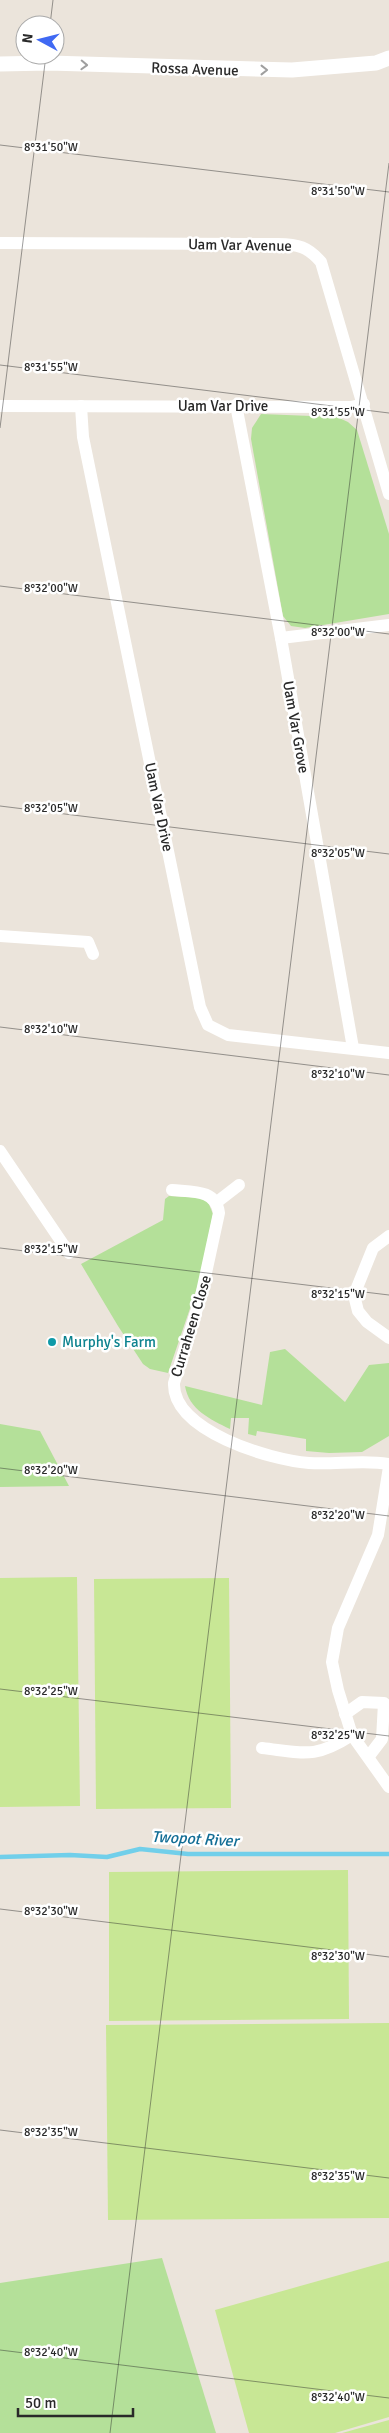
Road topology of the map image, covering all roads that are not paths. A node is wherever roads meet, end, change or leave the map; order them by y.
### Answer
1 (389, 58) edge
2 (0, 64) edge
3 (0, 244) edge
4 (364, 404) junction
5 (236, 405) junction
6 (0, 406) edge
7 (81, 406) junction
8 (389, 494) edge
9 (389, 625) edge
10 (281, 638) junction
11 (0, 936) edge
12 (93, 954) dead end
13 (353, 1048) junction
14 (389, 1053) edge
15 (0, 1151) edge
16 (240, 1186) dead end
17 (172, 1190) dead end
18 (217, 1202) junction
19 (389, 1236) edge
20 (69, 1253) dead end
21 (389, 1338) edge
22 (389, 1466) edge
23 (383, 1537) edge
24 (346, 1714) junction
25 (352, 1735) junction
26 (262, 1748) dead end
27 (369, 1756) junction
28 (389, 1787) edge

2 -> 1 street, Rossa Avenue
3 - 4 street, Uam Var Avenue
4 - 5 street, Uam Var Drive
4 - 8 street, Uam Var Avenue
5 - 7 street, Uam Var Drive
5 - 10 street, Uam Var Grove
6 - 7 street, Uam Var Drive
7 - 13 street, Uam Var Drive
9 - 10 street
10 - 13 street, Uam Var Grove
11 - 12 street
13 - 14 street, Uam Var Drive
15 - 20 street
16 - 18 street
17 - 18 street
18 - 22 street, Curraheen Close
19 - 21 street
22 - 23 street
23 - 24 street
24 - 25 street
24 - 27 street
25 - 26 street
25 - 27 street
27 - 28 street

